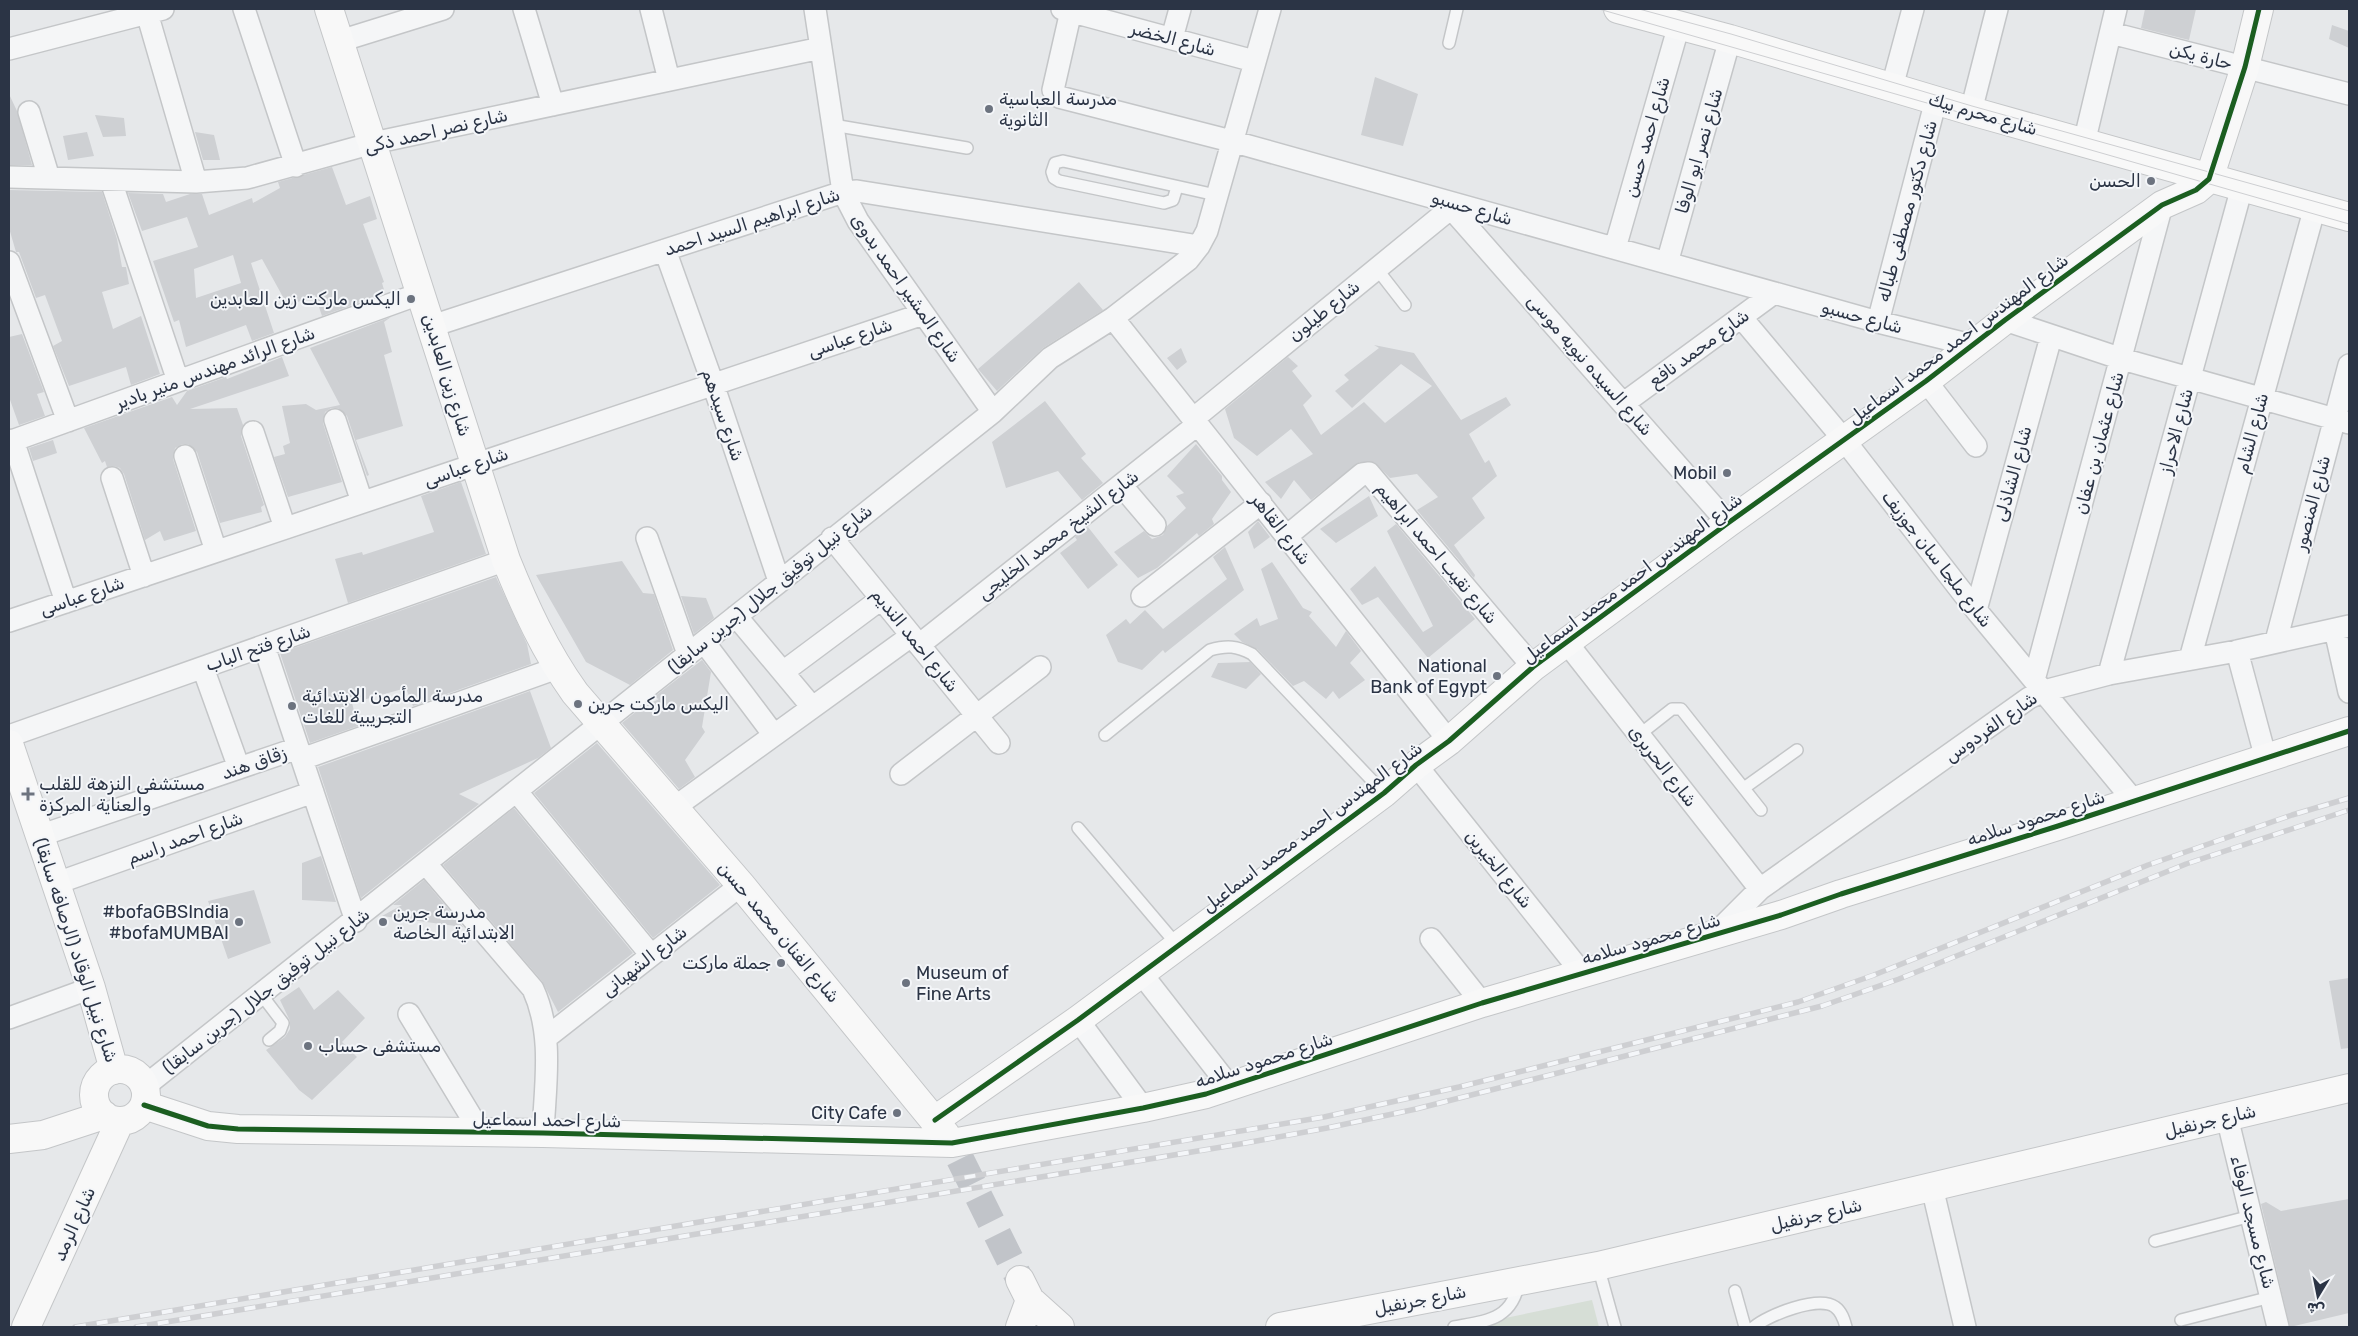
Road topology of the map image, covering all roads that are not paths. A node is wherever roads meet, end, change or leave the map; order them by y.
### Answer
1 (244, 9) edge
2 (329, 9) edge
3 (443, 9) edge
4 (524, 9) edge
5 (651, 9) edge
6 (815, 9) edge
7 (1180, 9) edge
8 (1270, 9) edge
9 (1457, 9) edge
10 (1618, 9) edge
11 (1913, 9) edge
12 (1997, 9) edge
13 (2116, 9) edge
14 (2259, 9) edge
15 (155, 10) edge
16 (1067, 10) edge
17 (1679, 25) junction
18 (2110, 33) junction
19 (1172, 38) junction
20 (1730, 39) junction
21 (340, 41) junction
22 (1449, 42) dead end
23 (821, 48) junction
24 (9, 49) edge
25 (1254, 60) junction
26 (2245, 67) junction
27 (669, 80) junction
28 (1892, 87) junction
29 (2349, 94) edge
30 (1936, 100) junction
31 (553, 105) junction
32 (1971, 111) junction
33 (29, 112) dead end
34 (833, 125) junction
35 (1232, 141) junction
36 (374, 143) junction
37 (2084, 143) junction
38 (967, 148) dead end
39 (296, 166) junction
40 (9, 177) edge
41 (49, 178) junction
42 (2209, 178) junction
43 (111, 181) junction
44 (196, 182) junction
45 (1177, 187) junction
46 (2242, 187) junction
47 (843, 192) junction
48 (1216, 195) junction
49 (2162, 205) junction
50 (1454, 206) junction
51 (2315, 208) junction
52 (2349, 217) edge
53 (1199, 246) junction
54 (1615, 248) junction
55 (665, 250) junction
56 (9, 262) edge
57 (1667, 263) junction
58 (1377, 268) junction
59 (422, 293) junction
60 (1774, 293) junction
61 (1405, 305) dead end
62 (923, 314) junction
63 (1741, 317) junction
64 (1113, 318) junction
65 (2005, 320) junction
66 (1878, 322) junction
67 (432, 326) junction
68 (2051, 337) junction
69 (1971, 345) junction
70 (2122, 359) junction
71 (2349, 366) edge
72 (2190, 379) junction
73 (178, 381) junction
74 (1926, 381) junction
75 (713, 384) junction
76 (2262, 400) junction
77 (1624, 402) junction
78 (993, 412) junction
79 (334, 420) dead end
80 (68, 421) junction
81 (2342, 421) edge
82 (1195, 422) junction
83 (253, 432) dead end
84 (11, 441) edge
85 (1845, 441) junction
86 (1976, 446) dead end
87 (185, 456) dead end
88 (474, 464) junction
89 (112, 478) dead end
90 (1122, 485) junction
91 (362, 502) junction
92 (1260, 503) junction
93 (1728, 523) junction
94 (1155, 525) dead end
95 (285, 528) junction
96 (1287, 536) junction
97 (647, 538) dead end
98 (832, 538) junction
99 (216, 551) junction
100 (506, 560) junction
101 (144, 576) junction
102 (779, 581) junction
103 (1142, 596) dead end
104 (881, 599) junction
105 (66, 602) junction
106 (1976, 610) junction
107 (736, 616) junction
108 (9, 621) edge
109 (2342, 628) edge
110 (915, 640) junction
111 (2276, 641) junction
112 (1568, 643) junction
113 (264, 646) junction
114 (696, 648) junction
115 (2238, 651) junction
116 (2190, 659) junction
117 (1040, 667) dead end
118 (1533, 667) junction
119 (203, 668) junction
120 (557, 668) junction
121 (783, 672) junction
122 (2109, 674) junction
123 (2039, 686) junction
124 (2349, 692) edge
125 (812, 707) junction
126 (977, 716) junction
127 (603, 723) junction
128 (2349, 731) edge
129 (774, 735) junction
130 (1105, 735) dead end
131 (1639, 735) junction
132 (9, 736) edge
133 (1449, 741) junction
134 (999, 742) dead end
135 (9, 744) edge
136 (1797, 750) dead end
137 (300, 754) junction
138 (2266, 759) junction
139 (1416, 765) junction
140 (239, 768) junction
141 (901, 774) dead end
142 (1744, 788) junction
143 (313, 792) junction
144 (516, 792) junction
145 (1384, 793) junction
146 (2134, 801) junction
147 (675, 807) junction
148 (1761, 810) dead end
149 (1078, 828) dead end
150 (40, 836) junction
151 (426, 864) junction
152 (57, 883) junction
153 (741, 885) junction
154 (1760, 889) junction
155 (356, 920) junction
156 (1715, 935) junction
157 (1430, 939) dead end
158 (1178, 946) junction
159 (651, 955) junction
160 (1141, 973) junction
161 (1582, 974) junction
162 (91, 988) junction
163 (262, 994) junction
164 (1482, 1003) junction
165 (409, 1014) dead end
166 (9, 1018) edge
167 (1078, 1020) junction
168 (547, 1037) junction
169 (269, 1040) dead end
170 (114, 1070) junction
171 (1230, 1087) junction
172 (2349, 1088) edge
173 (145, 1096) junction
174 (1143, 1108) junction
175 (2227, 1117) junction
176 (112, 1118) junction
177 (935, 1120) junction
178 (481, 1133) junction
179 (543, 1133) junction
180 (9, 1139) edge
181 (956, 1151) junction
182 (1932, 1187) junction
183 (2251, 1216) junction
184 (2155, 1241) dead end
185 (1598, 1266) junction
186 (1519, 1281) junction
187 (1735, 1290) dead end
188 (2271, 1297) junction
189 (2181, 1320) dead end
190 (22, 1321) edge
191 (1347, 1321) edge
192 (1311, 1324) edge
193 (1020, 1327) edge
194 (1060, 1327) edge
195 (1280, 1327) edge
196 (1454, 1327) edge
197 (1615, 1327) edge
198 (1745, 1327) edge
199 (1754, 1327) edge
200 (1846, 1327) edge
201 (1965, 1327) edge
202 (2278, 1327) edge

1 - 39 street
2 - 21 street, شارع زين العابدين
3 - 21 street
4 - 31 street
5 - 27 street
6 - 23 street, شارع المشير احمد بدوى
7 - 19 street
8 - 25 street, شارع نبيل توفيق جلال (جرين سابقا)
9 - 22 lane
10 - 17 street, شارع محرم بيك
11 - 28 street
12 - 32 street
13 - 18 street
14 - 26 street
15 - 24 street
15 - 44 street
16 - 19 street, شارع الخضر
16 - 35 street, شارع حسبو
17 - 20 street, شارع محرم بيك
17 - 54 street, شارع احمد حسن
18 - 26 street, حارة يكن
18 - 37 street
19 - 25 street, شارع الخضر
20 - 28 street, شارع محرم بيك
20 - 57 street, شارع نصر ابو الوفا
21 - 36 street, شارع زين العابدين
23 - 27 street, شارع نصر احمد ذكى
23 - 34 street, شارع المشير احمد بدوى
25 - 35 street, شارع نبيل توفيق جلال (جرين سابقا)
26 - 29 street, حارة يكن
26 - 42 street
27 - 31 street, شارع نصر احمد ذكى
28 - 30 street, شارع محرم بيك
30 - 32 street, شارع محرم بيك
30 - 66 street, شارع دكتور مصطفى طباله
31 - 36 street, شارع نصر احمد ذكى
32 - 37 street, شارع محرم بيك
33 - 41 street
34 - 38 lane
34 - 47 street, شارع المشير احمد بدوى
35 - 48 street, شارع نبيل توفيق جلال (جرين سابقا)
35 - 50 street, شارع حسبو
36 - 39 street, شارع نصر احمد ذكى
36 - 59 street, شارع زين العابدين
37 - 42 street, شارع محرم بيك
39 - 44 street, شارع نصر احمد ذكى
40 - 41 street, شارع نصر احمد ذكى
41 - 43 street, شارع نصر احمد ذكى
42 - 46 street, شارع محرم بيك
42 - 49 street, شارع المهندس احمد محمد اسماعيل
43 - 44 street, شارع نصر احمد ذكى
43 - 73 street
45 - 45 lane
45 - 48 lane
46 - 51 street, شارع محرم بيك
46 - 72 street, شارع الاحراز
47 - 53 street, شارع ابراهيم السيد احمد
47 - 55 street, شارع ابراهيم السيد احمد
47 - 62 street, شارع المشير احمد بدوى
48 - 53 street, شارع نبيل توفيق جلال (جرين سابقا)
49 - 65 street, شارع المهندس احمد محمد اسماعيل
49 - 70 street, شارع عثمان بن عفان
50 - 54 street, شارع حسبو
50 - 58 street, شارع طيلون
50 - 77 street, شارع السيده نبويه موسى
51 - 52 street, شارع محرم بيك
51 - 76 street, شارع الشام
53 - 64 street, شارع نبيل توفيق جلال (جرين سابقا)
54 - 57 street, شارع حسبو
55 - 67 street, شارع ابراهيم السيد احمد
55 - 75 street, شارع سيدهم
56 - 80 street
57 - 60 street, شارع حسبو
58 - 61 lane
58 - 82 street, شارع طيلون
59 - 67 street, شارع زين العابدين
59 - 73 street, شارع الرائد مهندس منير بادير
60 - 63 street, شارع محمد نافع
60 - 66 street, شارع حسبو
62 - 75 street, شارع عباسى
62 - 78 street, شارع المشير احمد بدوى
63 - 77 street, شارع محمد نافع
63 - 85 street, شارع ملجا سان جوزيف
64 - 78 street, شارع نبيل توفيق جلال (جرين سابقا)
64 - 82 street, شارع القاهر
65 - 68 street
65 - 69 street, شارع المهندس احمد محمد اسماعيل
66 - 69 street, شارع حسبو
67 - 88 street, شارع زين العابدين
68 - 70 street
68 - 106 street, شارع الشاذلى
69 - 74 street, شارع المهندس احمد محمد اسماعيل
70 - 72 street
70 - 123 street, شارع عثمان بن عفان
71 - 81 street, شارع المنصور
72 - 76 street
72 - 122 street, شارع الاحراز
73 - 80 street, شارع الرائد مهندس منير بادير
74 - 85 street, شارع المهندس احمد محمد اسماعيل
74 - 86 street
75 - 88 street, شارع عباسى
75 - 102 street, شارع سيدهم
76 - 81 street
76 - 116 street, شارع الشام
77 - 93 street, شارع السيده نبويه موسى
78 - 98 street, شارع نبيل توفيق جلال (جرين سابقا)
79 - 91 street
80 - 84 street, شارع الرائد مهندس منير بادير
81 - 111 street, شارع المنصور
82 - 90 street, شارع الشيخ محمد الخليجى
82 - 92 street, شارع القاهر
83 - 95 street
84 - 105 street
85 - 93 street, شارع المهندس احمد محمد اسماعيل
85 - 106 street, شارع ملجا سان جوزيف
87 - 99 street
88 - 91 street, شارع عباسى
88 - 100 street, شارع زين العابدين
89 - 101 street
90 - 94 street
90 - 110 street, شارع الشيخ محمد الخليجى
91 - 95 street, شارع عباسى
92 - 96 street, شارع القاهر
92 - 103 street
93 - 112 street, شارع المهندس احمد محمد اسماعيل
95 - 99 street, شارع عباسى
96 - 118 street, شارع نقيب احمد ابراهيم
96 - 133 street, شارع القاهر
97 - 114 street
98 - 102 street, شارع نبيل توفيق جلال (جرين سابقا)
98 - 104 street, شارع احمد النديم
99 - 101 street, شارع عباسى
100 - 113 street, شارع فتح الباب
100 - 120 street, شارع زين العابدين
101 - 105 street, شارع عباسى
102 - 107 street, شارع نبيل توفيق جلال (جرين سابقا)
104 - 110 street, شارع احمد النديم
104 - 121 street
105 - 108 street, شارع عباسى
106 - 123 street, شارع ملجا سان جوزيف
107 - 114 street, شارع نبيل توفيق جلال (جرين سابقا)
107 - 121 street
109 - 111 street, شارع الفردوس
109 - 124 street
110 - 125 street, شارع الشيخ محمد الخليجى
110 - 126 street, شارع احمد النديم
111 - 115 street, شارع الفردوس
112 - 118 street, شارع المهندس احمد محمد اسماعيل
112 - 131 street, شارع الحريرى
113 - 119 street, شارع فتح الباب
113 - 137 street
114 - 127 street, شارع نبيل توفيق جلال (جرين سابقا)
114 - 129 street
115 - 116 street, شارع الفردوس
115 - 138 street
116 - 122 street, شارع الفردوس
117 - 126 street
118 - 133 street, شارع المهندس احمد محمد اسماعيل
119 - 132 street, شارع فتح الباب
119 - 140 street
120 - 127 street, شارع زين العابدين
120 - 137 street, زقاق هند
121 - 125 street
122 - 123 street, شارع الفردوس
123 - 146 street, شارع ملجا سان جوزيف
123 - 154 street, شارع الفردوس
125 - 129 street, شارع الشيخ محمد الخليجى
126 - 134 street, شارع احمد النديم
126 - 141 street
127 - 144 street, شارع نبيل توفيق جلال (جرين سابقا)
127 - 147 street, شارع الفنان محمد حسن
128 - 138 street, شارع محمود سلامه
129 - 147 street, شارع الشيخ محمد الخليجى
130 - 145 lane
131 - 142 lane
131 - 154 street, شارع الحريرى
133 - 139 street, شارع المهندس احمد محمد اسماعيل
135 - 150 street, شارع نبيل الوقاد (الرصافه سابقا)
136 - 142 lane
137 - 140 street, زقاق هند
137 - 143 street
138 - 146 street, شارع محمود سلامه
139 - 145 street, شارع المهندس احمد محمد اسماعيل
139 - 161 street, شارع الخيرين
140 - 150 street, زقاق هند
142 - 148 lane
143 - 152 street, شارع احمد راسم
143 - 155 street
144 - 151 street, شارع نبيل توفيق جلال (جرين سابقا)
144 - 159 street
145 - 158 street, شارع المهندس احمد محمد اسماعيل
146 - 156 street, شارع محمود سلامه
147 - 153 street, شارع الفنان محمد حسن
149 - 158 lane
150 - 152 street, شارع نبيل الوقاد (الرصافه سابقا)
151 - 155 street, شارع نبيل توفيق جلال (جرين سابقا)
151 - 168 street
152 - 162 street, شارع نبيل الوقاد (الرصافه سابقا)
153 - 159 street, شارع الشهبانى
153 - 177 street, شارع الفنان محمد حسن
154 - 156 street, شارع الفردوس
155 - 163 street, شارع نبيل توفيق جلال (جرين سابقا)
156 - 161 street, شارع محمود سلامه
157 - 164 street
158 - 160 street, شارع المهندس احمد محمد اسماعيل
159 - 168 street, شارع الشهبانى
160 - 167 street, شارع المهندس احمد محمد اسماعيل
160 - 171 street
161 - 164 street, شارع محمود سلامه
162 - 166 street
162 - 170 street, شارع نبيل الوقاد (الرصافه سابقا)
163 - 169 lane
163 - 173 street, شارع نبيل توفيق جلال (جرين سابقا)
164 - 171 street, شارع محمود سلامه
165 - 178 street
167 - 174 street
167 - 177 street, شارع المهندس احمد محمد اسماعيل
168 - 179 street
170 - 173 street
170 - 176 street
171 - 174 street, شارع محمود سلامه
172 - 175 street, شارع جرنفيل
173 - 176 street
173 - 178 street, شارع احمد اسماعيل
174 - 181 street, شارع محمود سلامه
175 - 182 street, شارع جرنفيل
175 - 183 street, شارع مسجد الوفاء
176 - 180 street
176 - 190 street, شارع الرمد
177 - 181 street, شارع الفنان محمد حسن
178 - 179 street, شارع احمد اسماعيل
179 - 181 street, شارع احمد اسماعيل
182 - 185 street, شارع جرنفيل
182 - 201 street
183 - 184 lane
183 - 188 street, شارع مسجد الوفاء
185 - 186 street, شارع جرنفيل
185 - 197 lane
186 - 191 street, شارع جرنفيل
186 - 196 lane
187 - 198 lane
188 - 189 lane
188 - 202 street, شارع مسجد الوفاء
191 - 192 street, شارع جرنفيل
192 - 195 street, شارع جرنفيل
193 - 194 street
199 - 200 lane

